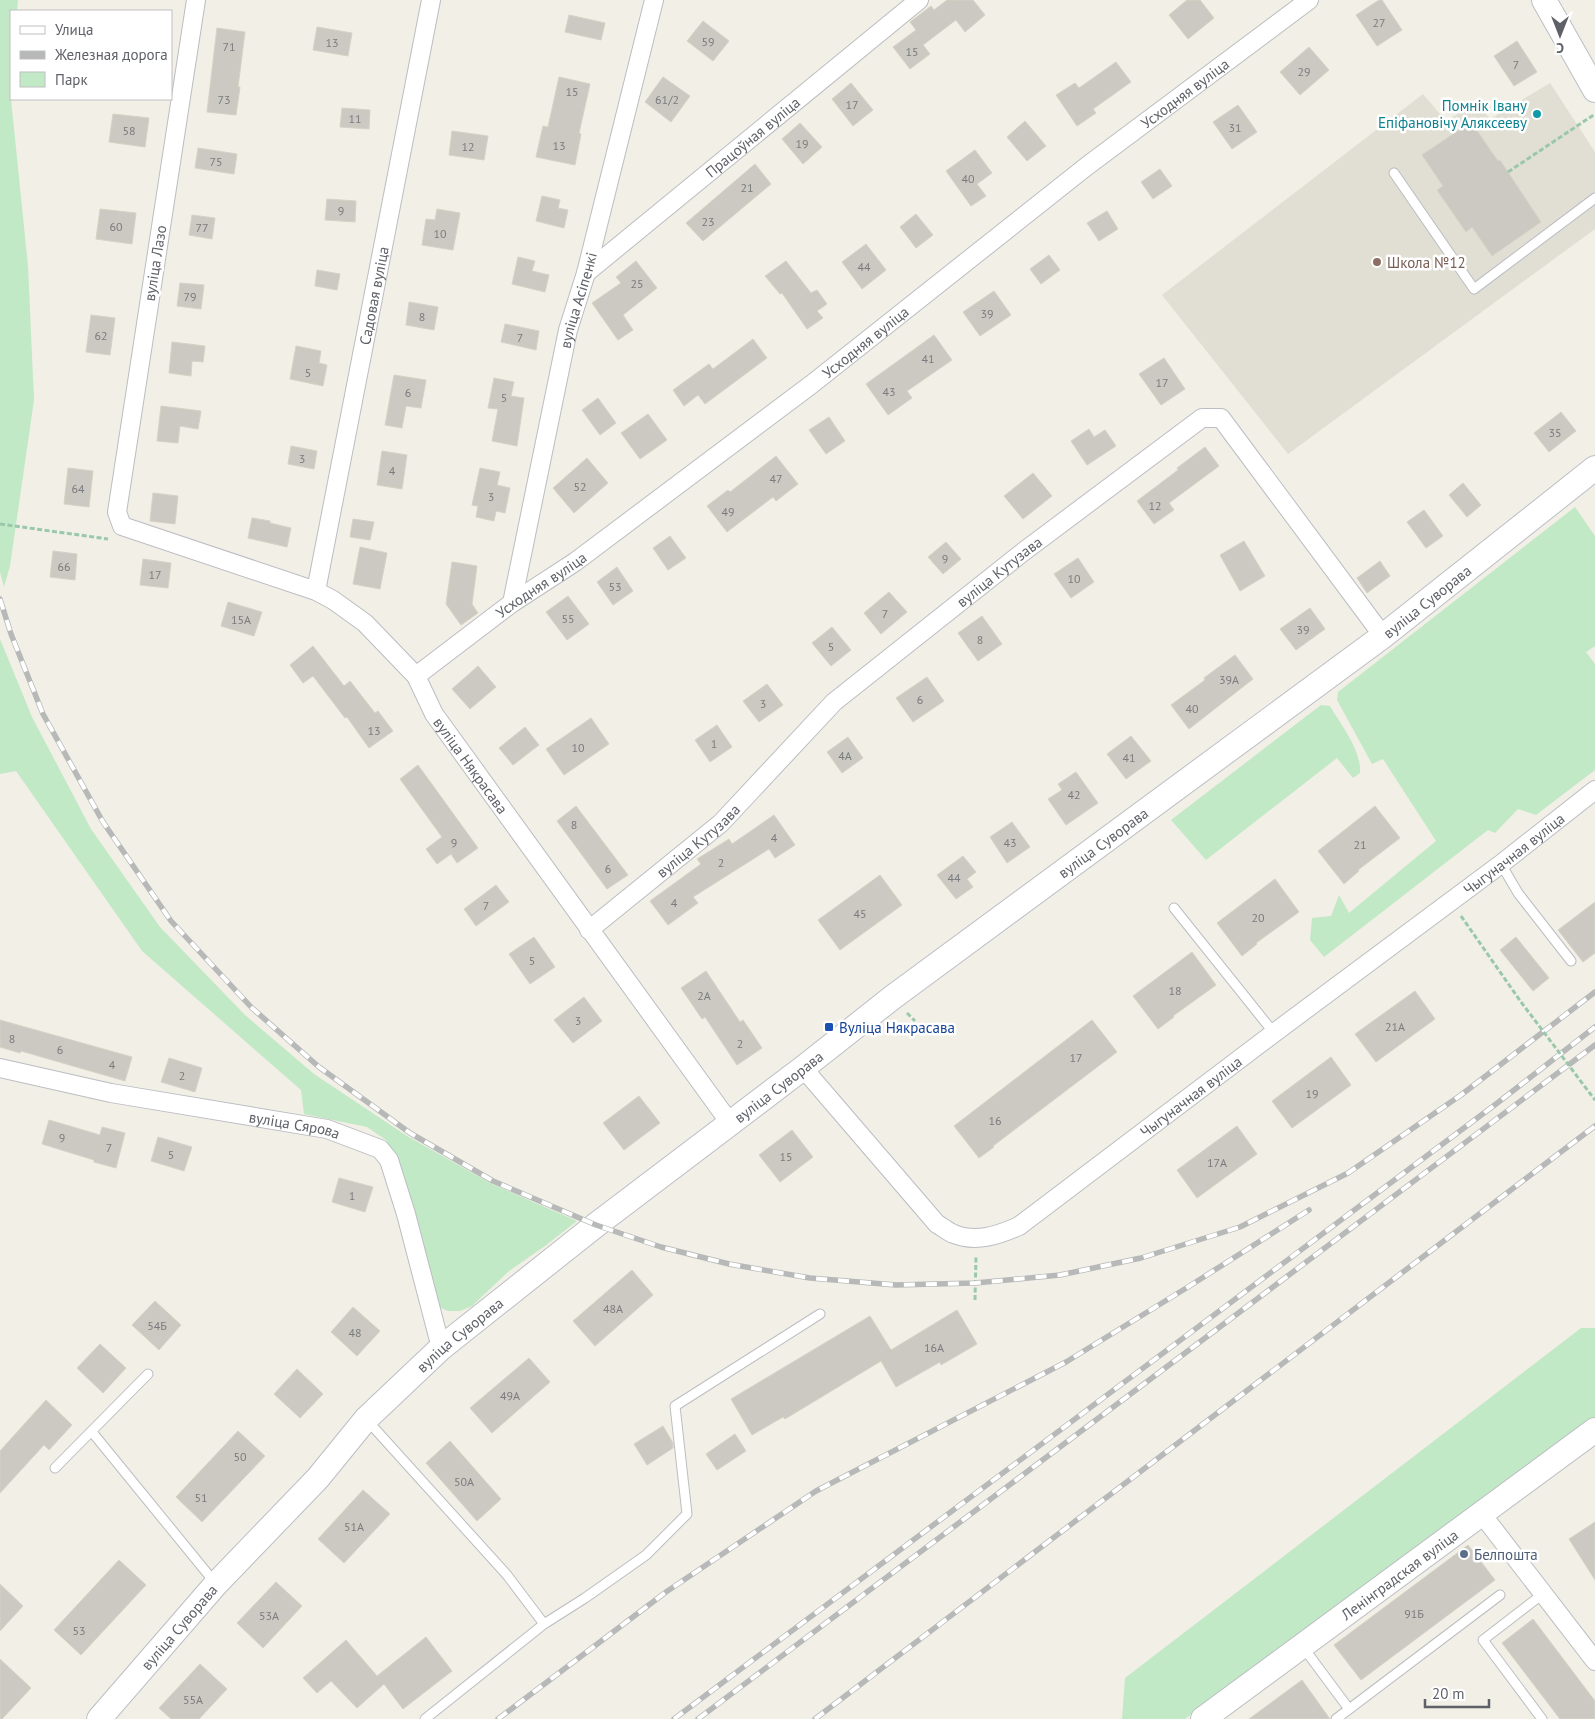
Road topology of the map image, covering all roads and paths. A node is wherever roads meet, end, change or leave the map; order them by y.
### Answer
1 (196, 0) edge
2 (431, 0) edge
3 (654, 0) edge
4 (666, 0) edge
5 (919, 0) edge
6 (1309, 0) edge
7 (1544, 0) edge
8 (650, 20) junction
9 (1595, 90) edge
10 (1595, 114) edge
11 (1508, 172) dead end
12 (1394, 173) dead end
13 (1595, 198) edge
14 (586, 274) junction
15 (1595, 468) edge
16 (0, 524) edge
17 (122, 526) junction
18 (316, 591) junction
19 (512, 603) junction
20 (1383, 636) junction
21 (416, 676) junction
22 (1595, 790) edge
23 (1500, 864) junction
24 (1451, 902) junction
25 (1174, 908) dead end
26 (589, 930) junction
27 (1571, 961) dead end
28 (1274, 1033) junction
29 (0, 1068) edge
30 (803, 1068) junction
31 (1595, 1100) edge
32 (730, 1124) junction
33 (976, 1238) junction
34 (975, 1300) dead end
35 (820, 1314) dead end
36 (441, 1348) junction
37 (148, 1374) dead end
38 (366, 1418) junction
39 (1595, 1430) edge
40 (92, 1432) junction
41 (56, 1468) dead end
42 (1481, 1513) junction
43 (216, 1584) junction
44 (1544, 1593) junction
45 (1500, 1595) dead end
46 (544, 1624) junction
47 (1302, 1645) junction
48 (1595, 1661) edge
49 (1349, 1709) junction
50 (99, 1719) edge
51 (425, 1719) edge
52 (1203, 1719) edge
53 (1336, 1719) edge
54 (1542, 1719) edge

1 - 17 street, вуліца Лазо
2 - 18 street, Садовая вуліца
3 - 8 street, вуліца Асіпенкі
4 - 8 street
5 - 14 street, Працоўная вуліца
6 - 19 street, Усходняя вуліца
7 - 9 street
8 - 14 street, вуліца Асіпенкі
10 - 11 path
12 - 13 lane
14 - 19 street, вуліца Асіпенкі
15 - 20 street, вуліца Суворава
16 - 17 path
17 - 18 street, вуліца Някрасава
18 - 21 street, вуліца Някрасава
19 - 21 street, Усходняя вуліца
20 - 26 street, вуліца Кутузава
20 - 30 street, вуліца Суворава
21 - 26 street, вуліца Някрасава
22 - 23 street, Чыгуначная вуліца
23 - 24 street, Чыгуначная вуліца
23 - 27 lane
24 - 28 street, Чыгуначная вуліца
24 - 31 path, bridge
25 - 28 lane
26 - 32 street, вуліца Някрасава
28 - 33 street, Чыгуначная вуліца
29 - 36 street, вуліца Сярова
30 - 32 street, вуліца Суворава
30 - 33 street, Чыгуначная вуліца
32 - 36 street, вуліца Суворава
33 - 34 path
35 - 46 lane
36 - 38 street, вуліца Суворава
37 - 40 lane
38 - 43 street, вуліца Суворава
38 - 46 lane
39 - 42 street, Ленінградская вуліца
40 - 41 lane
40 - 43 lane
42 - 44 street
42 - 47 street, Ленінградская вуліца
43 - 50 street, вуліца Суворава
44 - 48 street
44 - 54 lane
45 - 49 lane
46 - 51 lane
47 - 49 lane
47 - 52 street, Ленінградская вуліца
49 - 53 lane

